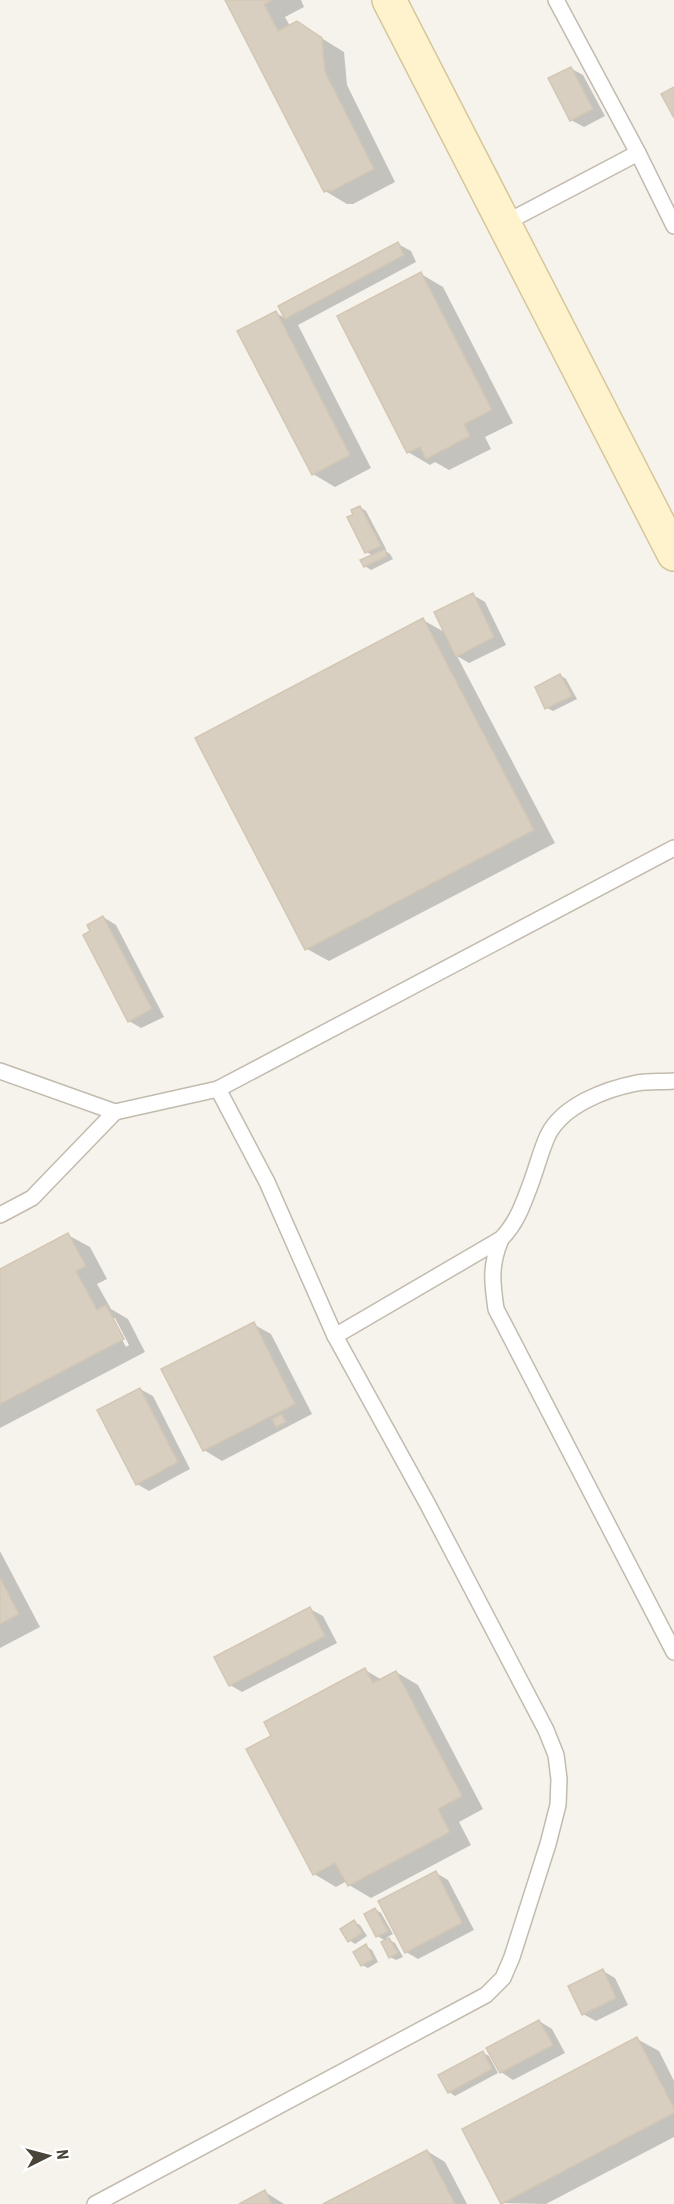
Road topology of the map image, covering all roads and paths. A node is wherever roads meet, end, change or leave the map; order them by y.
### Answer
1 (389, 0) edge
2 (556, 0) edge
3 (638, 153) junction
4 (506, 223) junction
5 (674, 226) edge
6 (674, 554) edge
7 (674, 848) edge
8 (0, 1071) edge
9 (674, 1081) edge
10 (218, 1089) junction
11 (115, 1112) junction
12 (0, 1215) edge
13 (501, 1239) junction
14 (335, 1336) junction
15 (674, 1652) edge
16 (95, 2204) edge

1 - 4 street
2 - 3 lane
3 - 4 lane
3 - 5 lane
4 - 6 street
7 - 10 lane
8 - 11 lane
9 - 13 lane
10 - 11 lane
10 - 14 lane
11 - 12 lane
13 - 14 lane
13 - 15 lane
14 - 16 lane

